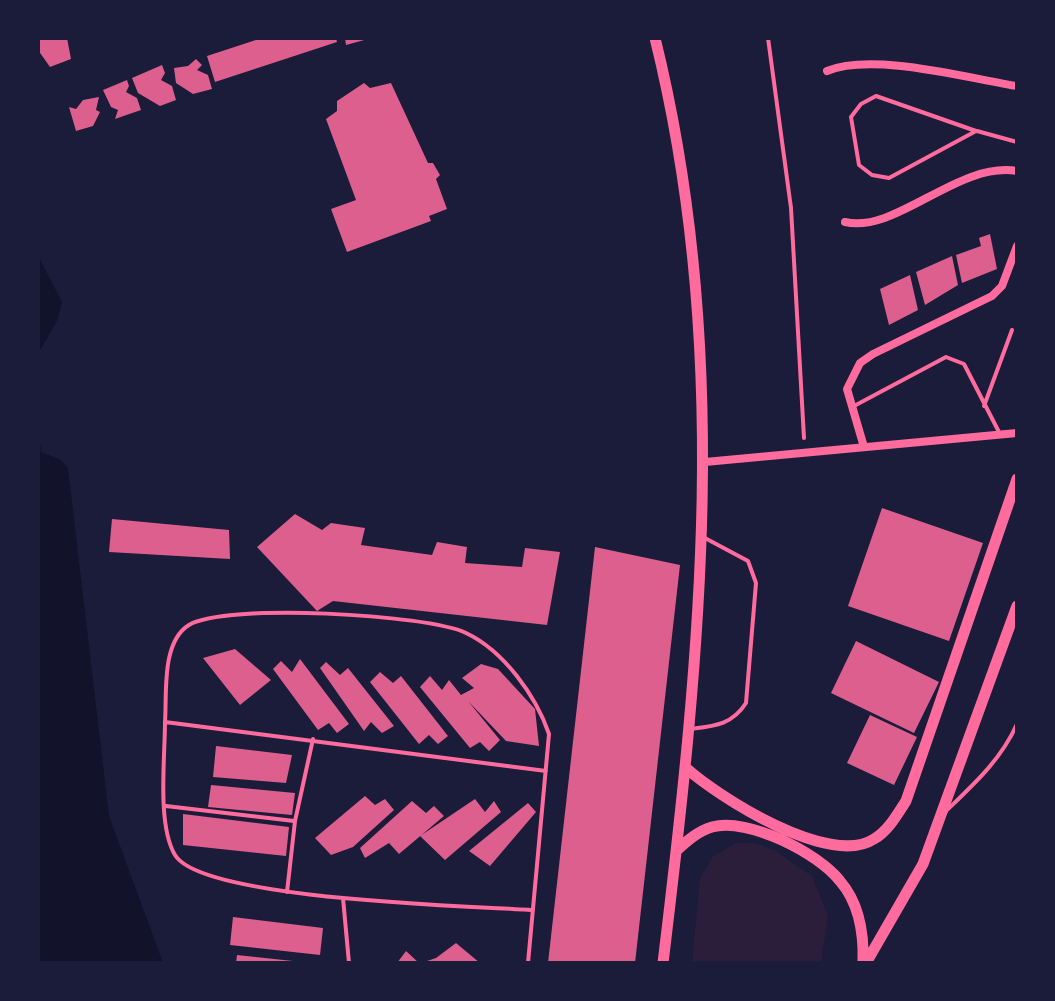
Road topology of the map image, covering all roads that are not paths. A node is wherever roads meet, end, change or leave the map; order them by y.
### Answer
1 (655, 38) edge
2 (827, 71) dead end
3 (1017, 86) edge
4 (976, 131) junction
5 (1017, 142) edge
6 (1017, 171) edge
7 (845, 222) dead end
8 (1017, 246) edge
9 (1012, 330) dead end
10 (852, 407) junction
11 (984, 407) junction
12 (1017, 433) edge
13 (1001, 435) junction
14 (864, 447) junction
15 (705, 462) junction
16 (1017, 479) edge
17 (703, 537) junction
18 (1017, 606) edge
19 (165, 722) junction
20 (1017, 724) edge
21 (690, 729) junction
22 (313, 739) junction
23 (685, 767) junction
24 (546, 771) junction
25 (166, 806) junction
26 (941, 817) junction
27 (763, 819) junction
28 (295, 821) junction
29 (760, 832) junction
30 (676, 851) junction
31 (287, 892) junction
32 (343, 898) junction
33 (533, 910) junction
34 (349, 963) edge
35 (528, 963) edge
36 (663, 963) edge
37 (864, 963) edge

1 - 15 street
2 - 3 street
4 - 4 lane
4 - 5 lane
6 - 7 street
8 - 10 street
9 - 11 lane
10 - 11 lane
10 - 14 street
11 - 13 lane
12 - 13 street
13 - 14 street
14 - 15 street
15 - 17 street
16 - 27 street
17 - 21 street
17 - 21 lane
18 - 26 street
19 - 22 lane
19 - 24 lane
19 - 25 lane
20 - 26 lane
21 - 23 street
22 - 24 lane
22 - 28 lane
23 - 27 street
23 - 30 street
24 - 33 lane
25 - 28 lane
25 - 31 lane
26 - 37 street
27 - 29 street
28 - 31 lane
29 - 30 street
29 - 37 street
30 - 36 street
31 - 32 lane
32 - 33 lane
32 - 34 lane
33 - 35 lane

